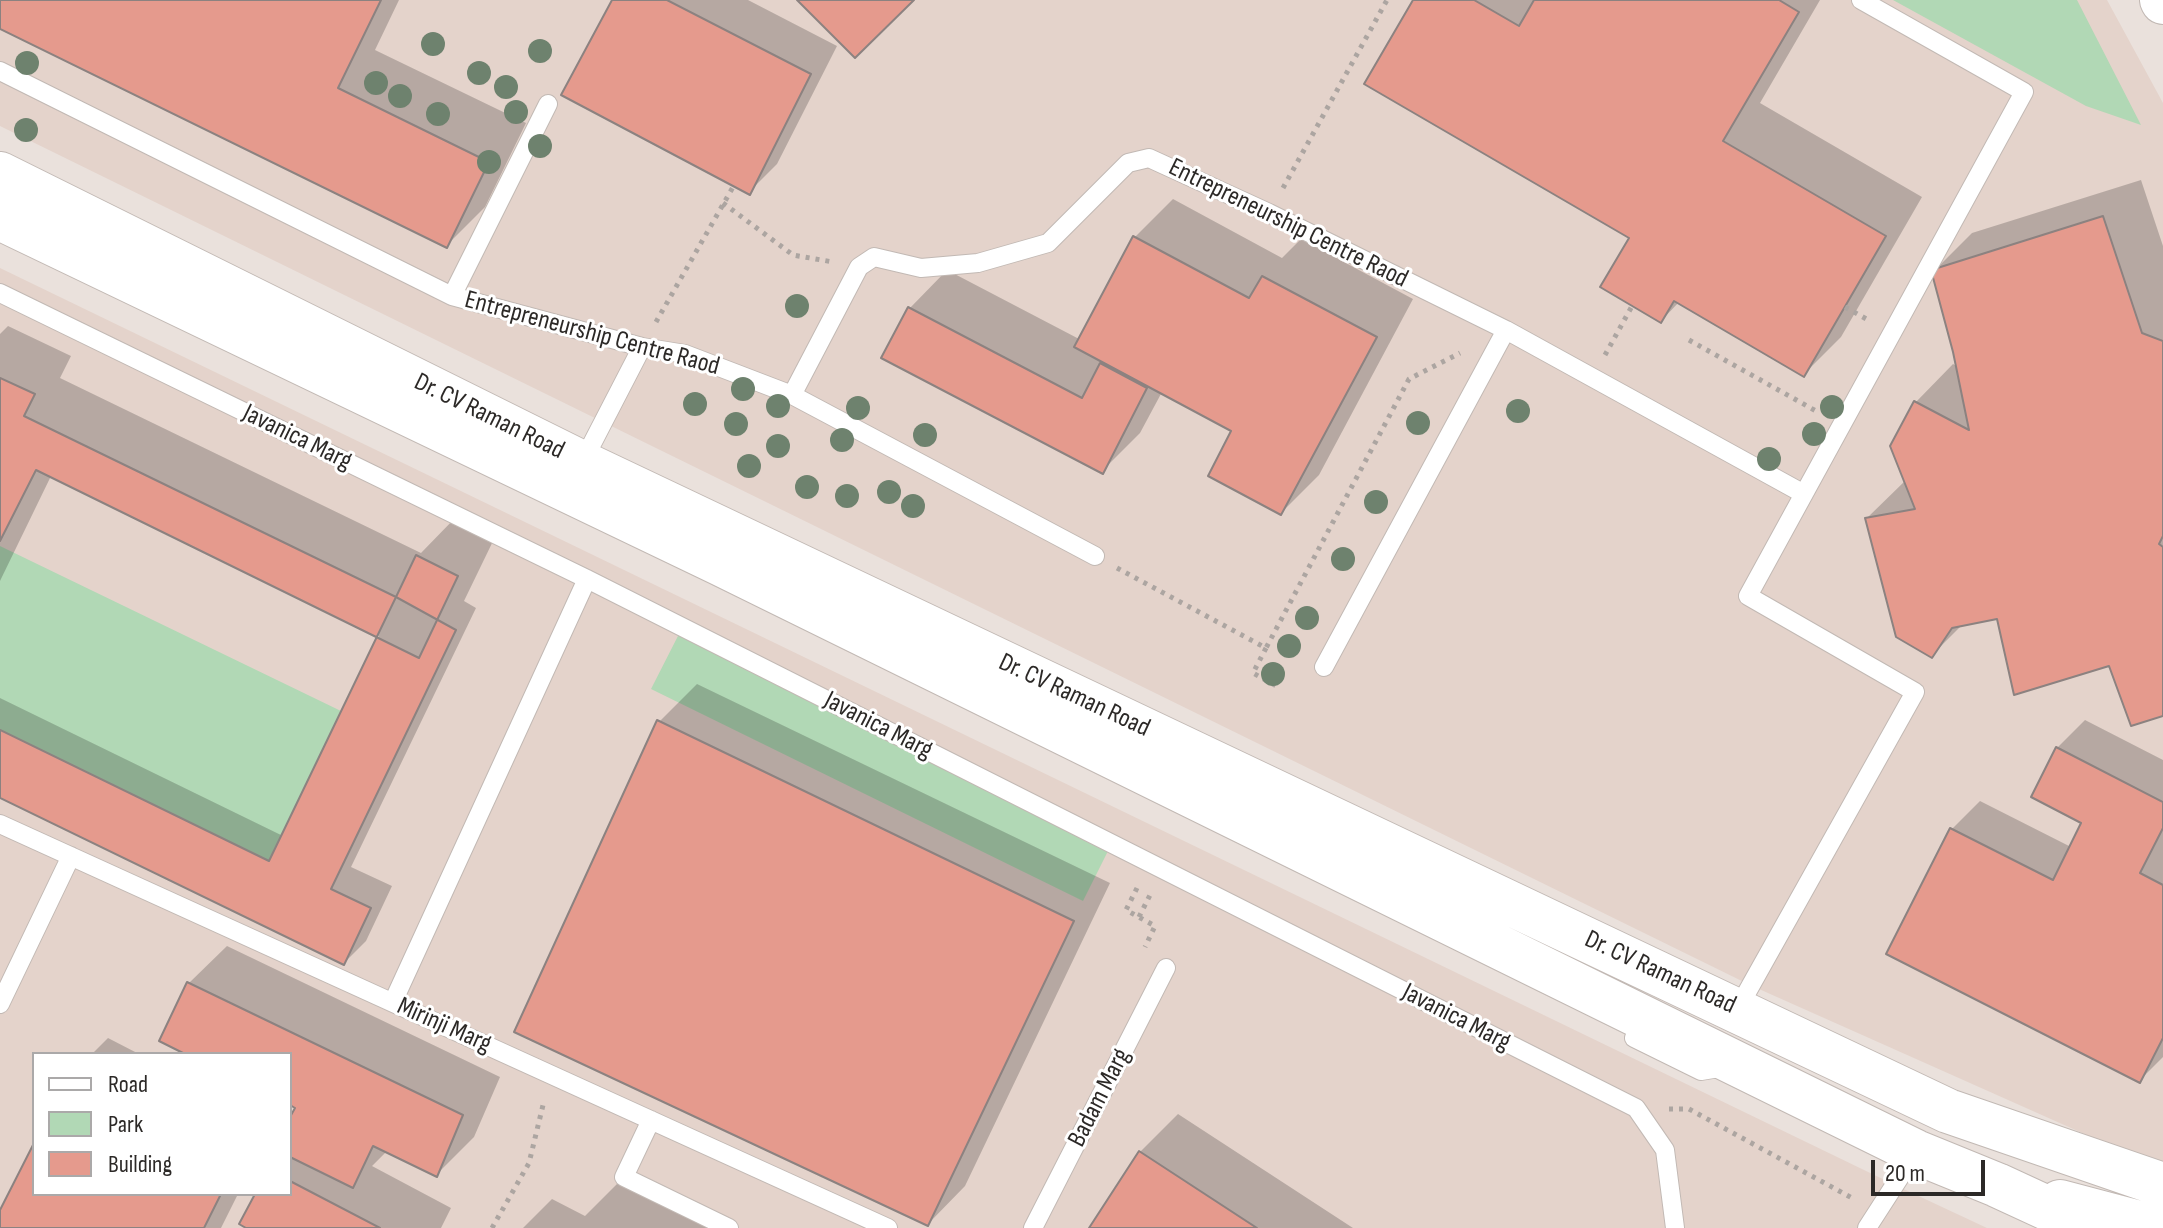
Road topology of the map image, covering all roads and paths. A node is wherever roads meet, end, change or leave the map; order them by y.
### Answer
1 (1387, 0) edge
2 (1861, 0) edge
3 (0, 71) edge
4 (548, 104) dead end
5 (0, 174) edge
6 (733, 187) dead end
7 (723, 203) junction
8 (1269, 213) junction
9 (0, 218) edge
10 (859, 267) junction
11 (0, 293) edge
12 (452, 296) junction
13 (1632, 306) dead end
14 (1506, 330) junction
15 (1689, 340) dead end
16 (642, 347) junction
17 (1593, 377) junction
18 (792, 395) junction
19 (1842, 425) junction
20 (582, 463) junction
21 (1804, 494) junction
22 (1095, 556) joint
23 (587, 579) junction
24 (1266, 648) junction
25 (1324, 667) dead end
26 (1280, 688) dead end
27 (0, 824) edge
28 (71, 856) junction
29 (1150, 863) junction
30 (1139, 917) dead end
31 (1166, 968) dead end
32 (393, 1002) junction
33 (0, 1004) edge
34 (1737, 1010) junction
35 (1611, 1026) dead end
36 (1739, 1065) junction
37 (551, 1074) junction
38 (1636, 1108) junction
39 (651, 1120) junction
40 (1916, 1152) junction
41 (1997, 1185) junction
42 (2163, 1185) edge
43 (1872, 1220) edge
44 (875, 1225) edge
45 (492, 1228) edge
46 (729, 1228) edge
47 (1033, 1228) edge
48 (1675, 1228) edge
49 (2090, 1228) edge
50 (2158, 1228) edge

1 - 8 path
2 - 19 lane
3 - 12 lane, Entrepreneurship Centre Raod
4 - 12 lane
5 - 20 highway, Dr. CV Raman Road
6 - 7 path
7 - 10 path
7 - 16 path
8 - 10 lane, Entrepreneurship Centre Raod
8 - 14 lane, Entrepreneurship Centre Raod
9 - 36 highway, Dr. CV Raman Road
10 - 18 lane
11 - 23 lane, Javanica Marg
12 - 16 lane, Entrepreneurship Centre Raod
13 - 17 path
14 - 17 lane, Entrepreneurship Centre Raod
14 - 24 path
14 - 25 lane
15 - 19 path
16 - 18 lane, Entrepreneurship Centre Raod
16 - 20 lane
17 - 21 lane, Entrepreneurship Centre Raod
18 - 22 lane, Entrepreneurship Centre Raod
19 - 21 lane
20 - 34 highway, Dr. CV Raman Road
21 - 34 lane
22 - 24 path
23 - 29 lane, Javanica Marg
23 - 32 lane
24 - 26 path
27 - 28 lane, Mirinji Marg
28 - 32 lane, Mirinji Marg
28 - 33 lane
29 - 30 path
29 - 38 lane, Javanica Marg
31 - 47 lane, Badam Marg
32 - 37 lane, Mirinji Marg
34 - 42 highway, Dr. CV Raman Road
35 - 36 lane
36 - 40 highway, Dr. CV Raman Road
37 - 39 lane, Mirinji Marg
37 - 45 path
38 - 43 path
38 - 48 lane, Javanica Marg
39 - 44 lane, Mirinji Marg
39 - 46 lane
40 - 41 highway, Dr. CV Raman Road
40 - 43 lane
41 - 49 highway
41 - 50 highway

